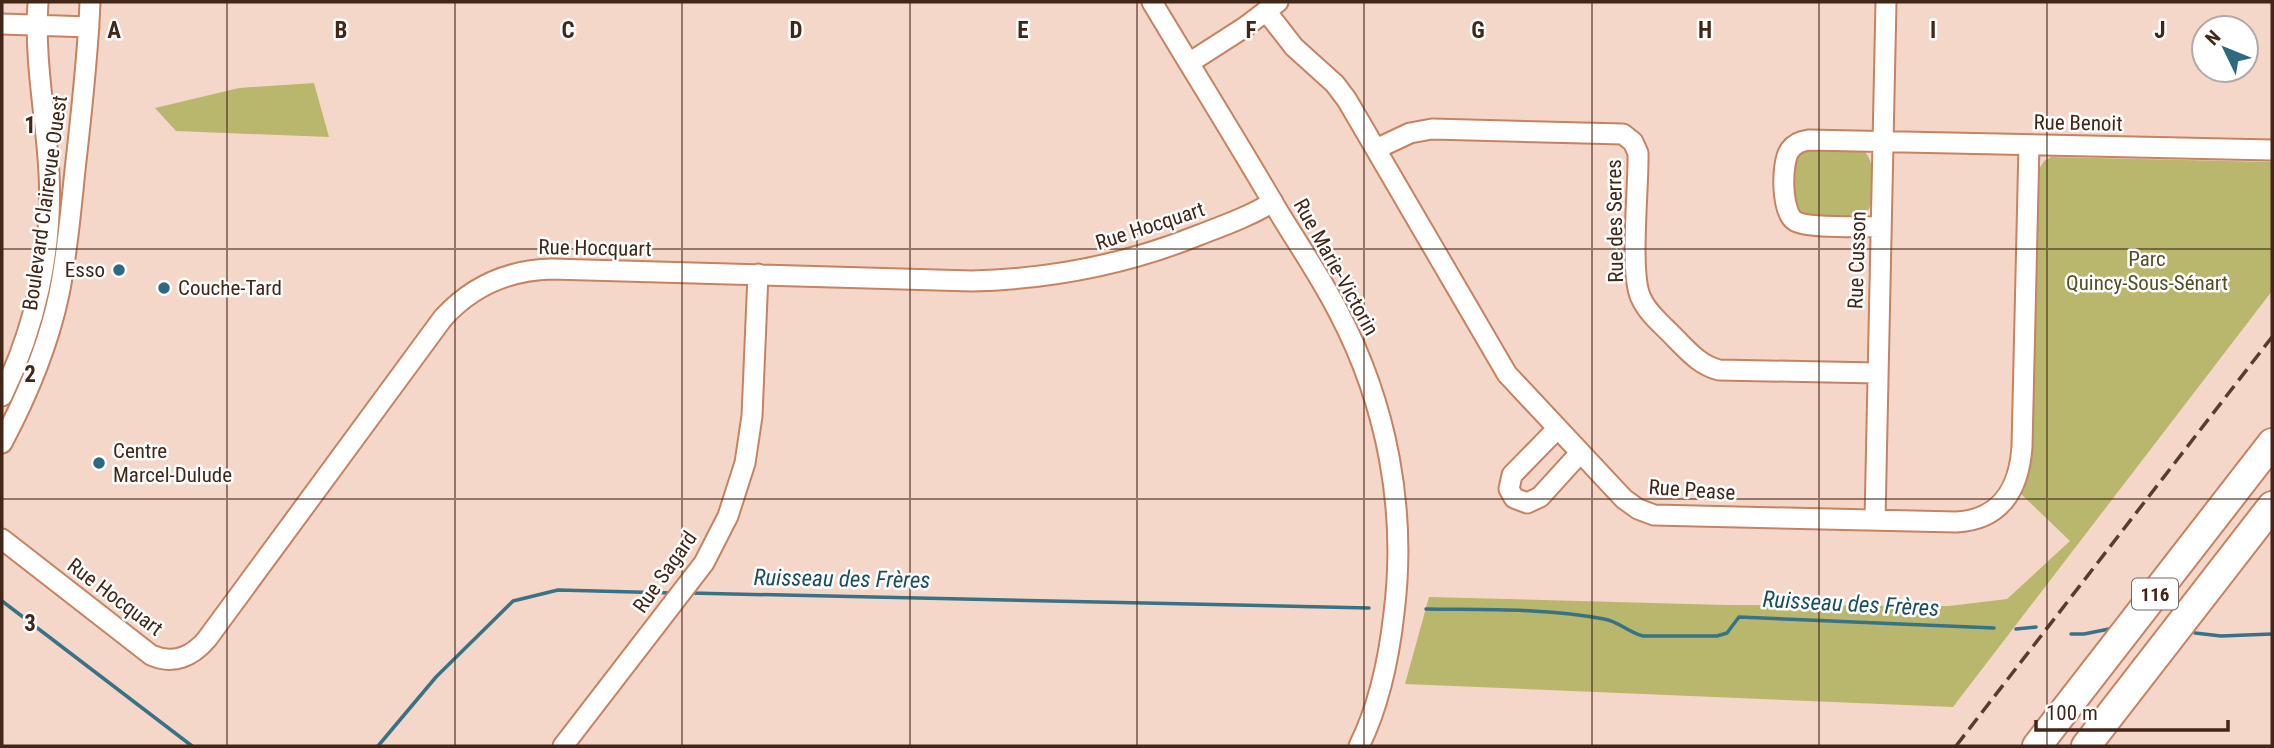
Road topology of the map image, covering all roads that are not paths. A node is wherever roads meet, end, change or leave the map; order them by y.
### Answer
1 (38, 2) edge
2 (90, 2) edge
3 (1152, 2) edge
4 (1886, 2) edge
5 (1272, 6) edge
6 (2, 24) edge
7 (37, 24) junction
8 (89, 27) junction
9 (1189, 63) junction
10 (1883, 142) junction
11 (2029, 145) junction
12 (1376, 149) junction
13 (2272, 150) edge
14 (1273, 202) junction
15 (1881, 227) junction
16 (758, 274) junction
17 (40, 287) junction
18 (58, 297) junction
19 (1877, 373) junction
20 (2, 396) edge
21 (1557, 429) junction
22 (2, 443) edge
23 (2272, 443) edge
24 (1580, 453) junction
25 (2272, 506) edge
26 (1875, 520) junction
27 (2, 539) edge
28 (563, 746) edge
29 (1359, 746) edge
30 (2037, 746) edge
31 (2086, 746) edge

1 - 7 street, Boulevard Clairevue Ouest
2 - 8 street, Boulevard Clairevue Ouest
3 - 9 street, Rue Marie-Victorin
4 - 10 street, Rue Cusson
5 - 9 street
5 - 12 street, Rue Pease
6 - 7 street
7 - 8 street
7 - 17 street, Boulevard Clairevue Ouest
8 - 18 street, Boulevard Clairevue Ouest
9 - 14 street, Rue Marie-Victorin
10 - 11 street, Rue Benoit
10 - 15 street, Rue Cusson
10 - 15 street, Rue Benoit
11 - 13 street, Rue Benoit
11 - 26 street, Rue Pease
12 - 19 street, Rue des Serres
12 - 21 street, Rue Pease
14 - 16 street, Rue Hocquart
14 - 29 street, Rue Marie-Victorin
15 - 19 street, Rue Cusson
16 - 27 street, Rue Hocquart
16 - 28 street, Rue Sagard
17 - 18 street
17 - 20 street, Boulevard Clairevue Ouest
18 - 22 street, Boulevard Clairevue Ouest
19 - 26 street, Rue Cusson
21 - 24 street, Rue Pease
21 - 24 street
23 - 30 highway, 116
24 - 26 street, Rue Pease
25 - 31 highway, 116

